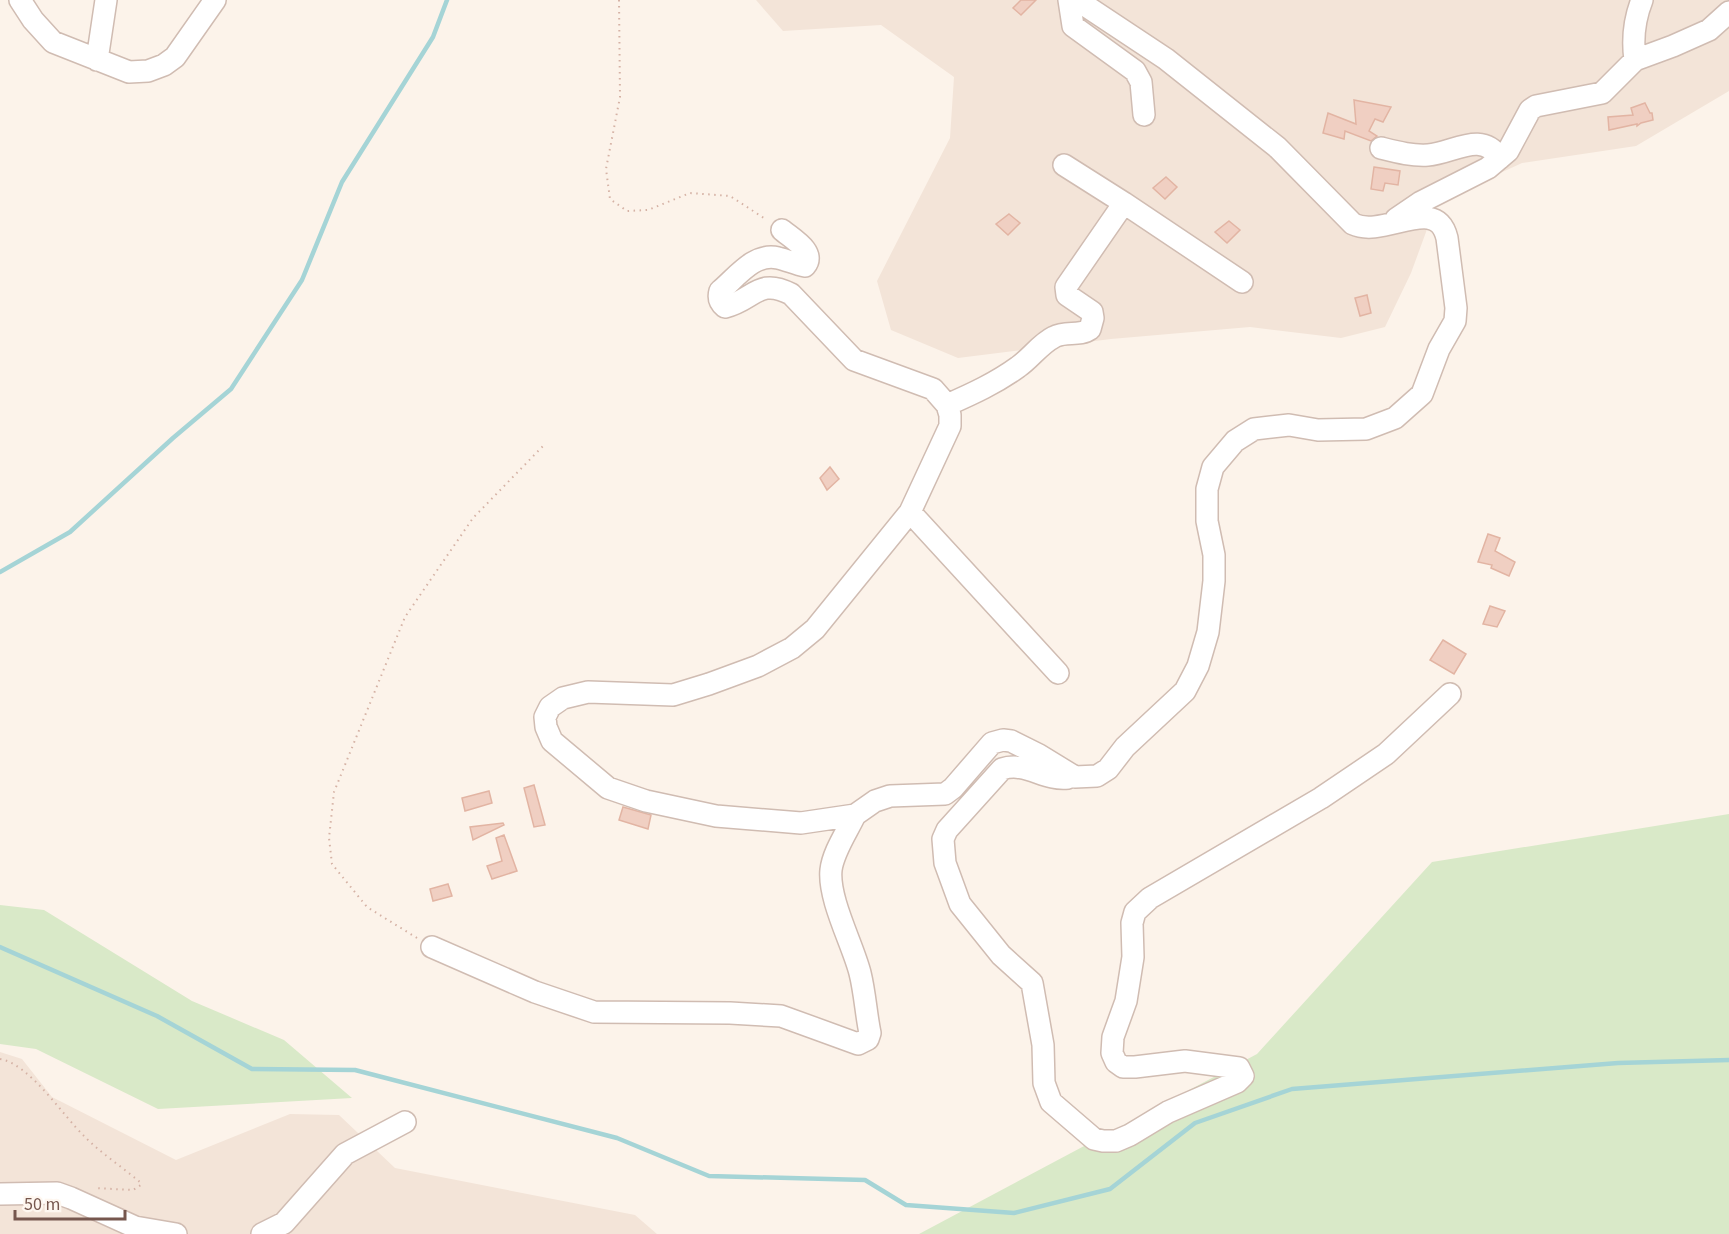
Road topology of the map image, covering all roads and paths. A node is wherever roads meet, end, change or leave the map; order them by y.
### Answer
1 (20, 0) edge
2 (106, 0) edge
3 (215, 0) edge
4 (619, 0) edge
5 (1069, 0) edge
6 (1077, 0) edge
7 (1642, 0) edge
8 (1729, 12) edge
9 (98, 60) junction
10 (1635, 60) junction
11 (1144, 115) dead end
12 (1382, 148) dead end
13 (1500, 158) junction
14 (1064, 165) dead end
15 (1124, 203) junction
16 (1386, 226) junction
17 (782, 230) joint
18 (1242, 282) dead end
19 (947, 405) junction
20 (544, 445) dead end
21 (910, 512) junction
22 (1058, 674) dead end
23 (1450, 694) dead end
24 (1075, 777) junction
25 (855, 815) junction
26 (432, 947) joint
27 (0, 1059) edge
28 (405, 1122) dead end
29 (87, 1187) dead end
30 (0, 1194) edge
31 (176, 1234) edge
32 (262, 1234) edge

1 - 9 street
2 - 9 street
3 - 9 street
4 - 17 path
5 - 11 street
6 - 16 street
7 - 10 street
8 - 10 street
10 - 13 street
12 - 13 street
13 - 16 street
14 - 15 street
15 - 18 street
15 - 19 street
16 - 24 street
17 - 19 street
19 - 21 street
20 - 26 path
21 - 22 street
21 - 25 street
23 - 24 street
24 - 25 street
25 - 26 street
27 - 29 path
28 - 32 street
30 - 31 street

